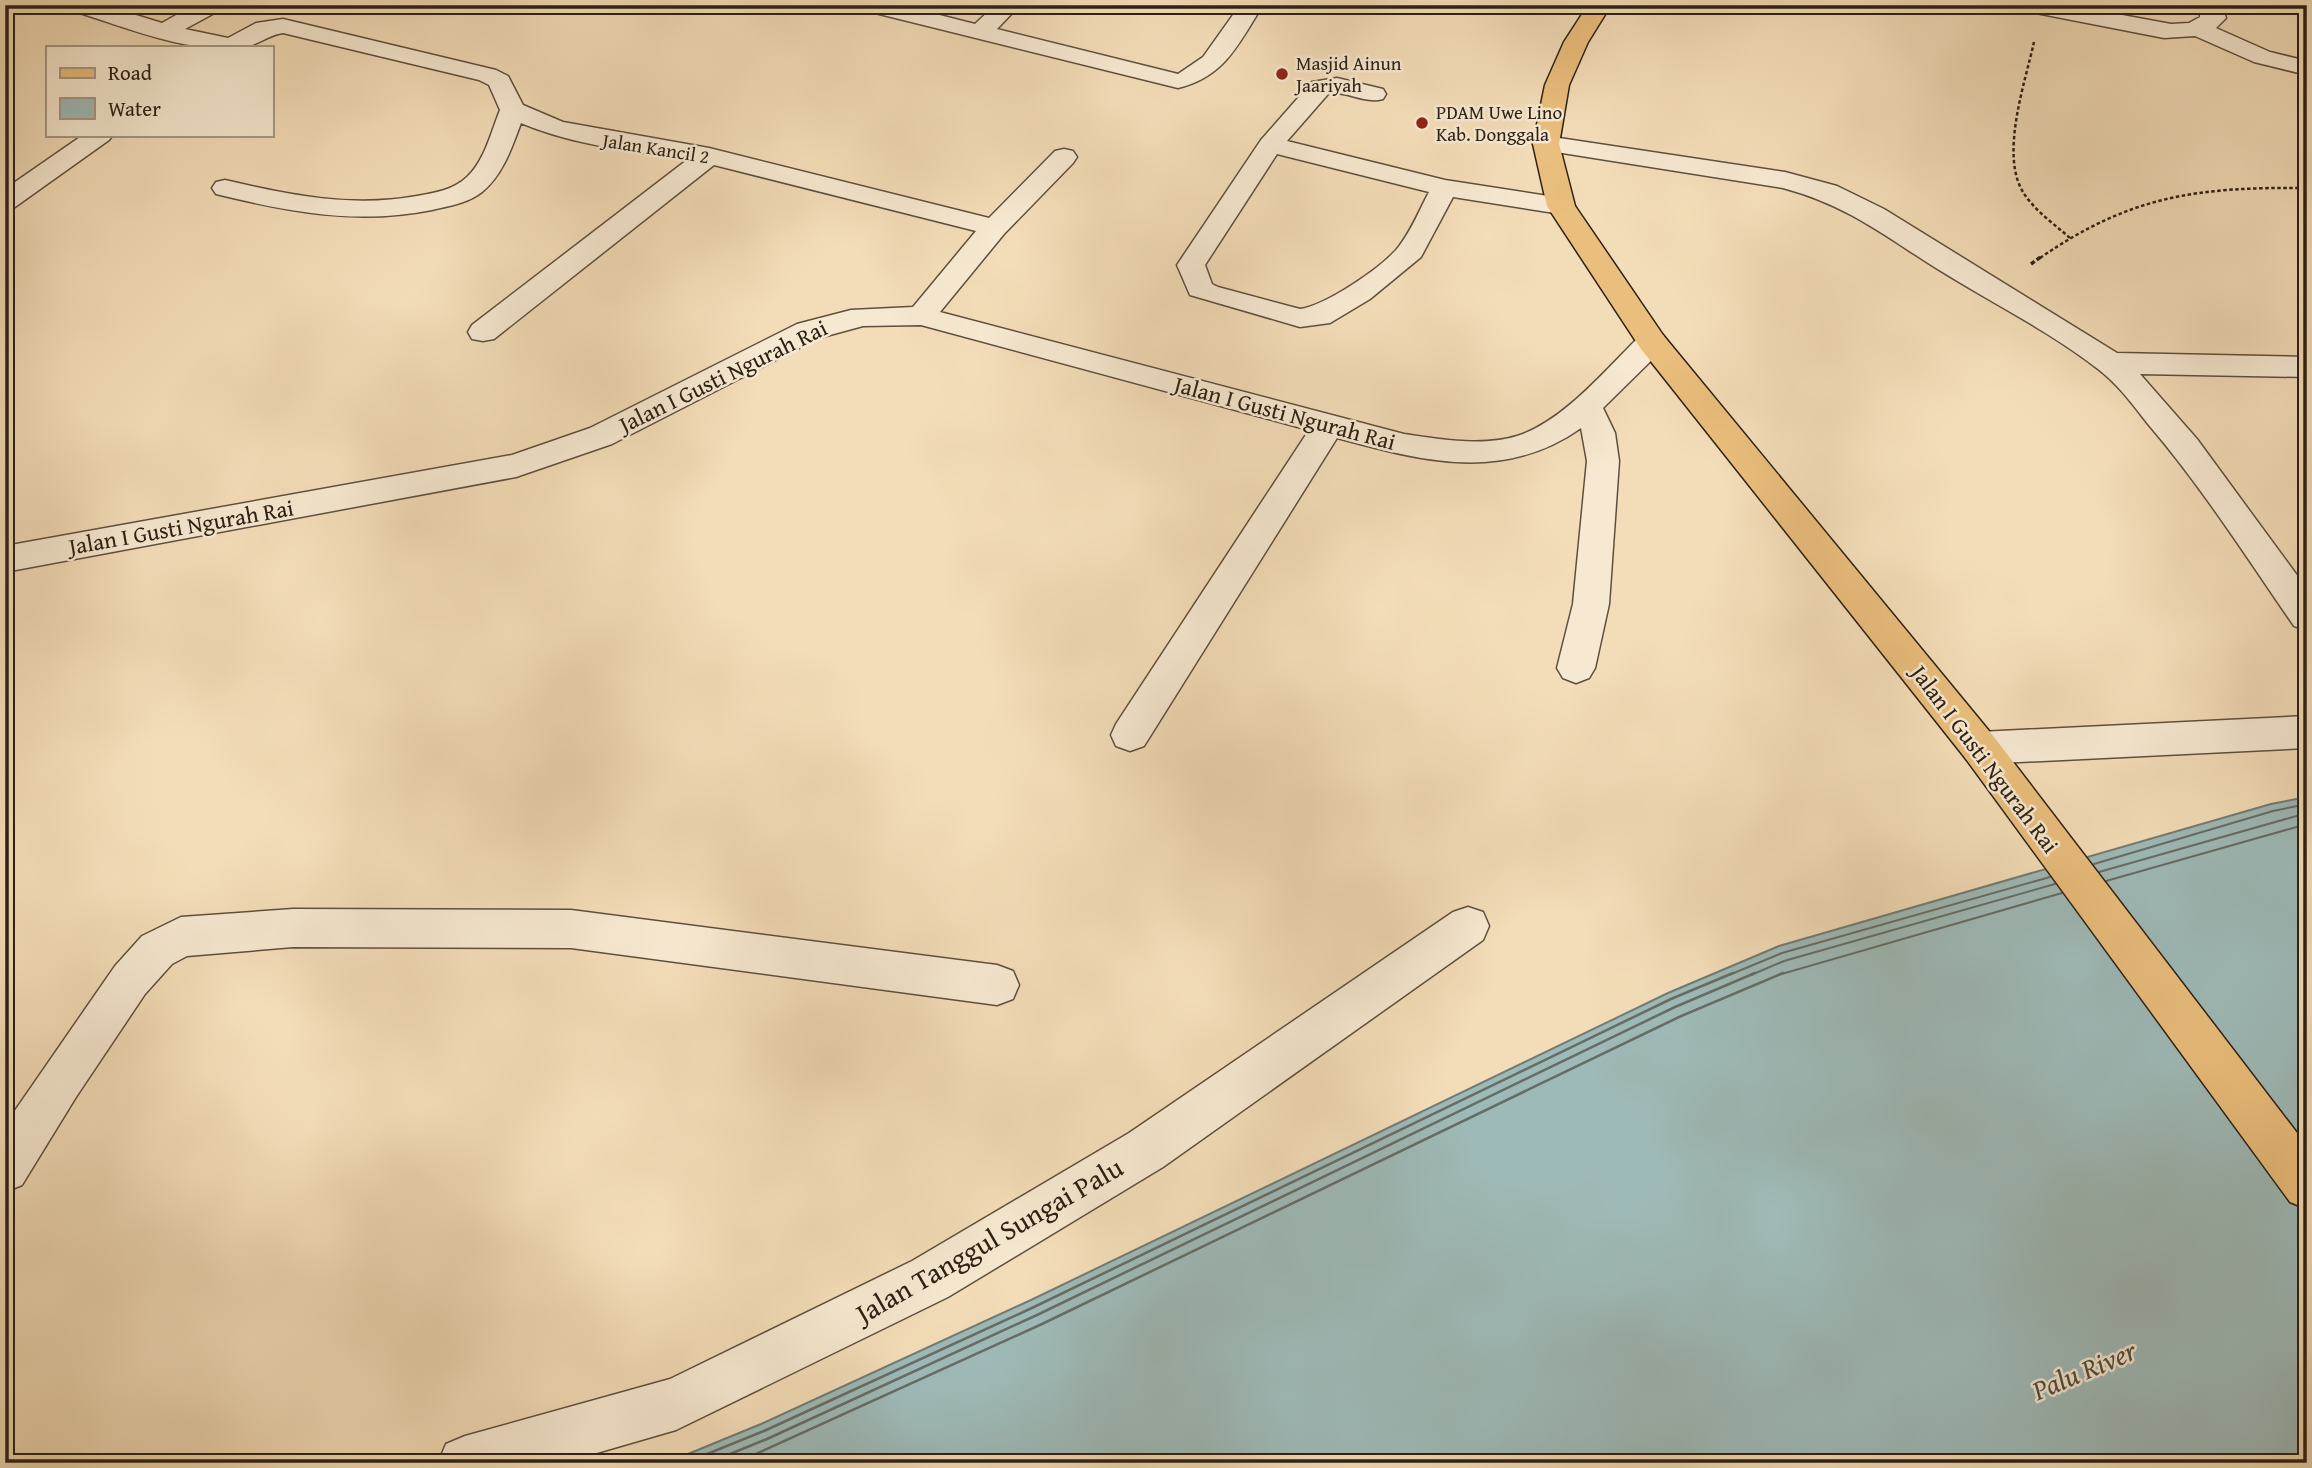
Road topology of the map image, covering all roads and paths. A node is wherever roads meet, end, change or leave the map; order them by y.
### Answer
1 (78, 5) edge
2 (212, 5) edge
3 (1010, 5) edge
4 (1252, 5) edge
5 (1600, 5) edge
6 (2211, 5) edge
7 (2036, 6) edge
8 (886, 7) edge
9 (2200, 29) junction
10 (164, 31) junction
11 (980, 32) junction
12 (226, 46) edge
13 (232, 46) edge
14 (2307, 68) edge
15 (1374, 94) dead end
16 (513, 110) junction
17 (99, 136) edge
18 (1546, 144) junction
19 (1270, 145) junction
20 (709, 156) junction
21 (1064, 156) dead end
22 (225, 188) dead end
23 (1445, 188) junction
24 (2307, 188) edge
25 (5, 201) edge
26 (1561, 206) junction
27 (994, 228) junction
28 (2070, 238) junction
29 (1992, 289) junction
30 (920, 316) junction
31 (483, 332) dead end
32 (1652, 342) junction
33 (2110, 363) junction
34 (2307, 367) edge
35 (1587, 406) junction
36 (1329, 425) junction
37 (5, 559) edge
38 (2307, 616) edge
39 (1576, 668) dead end
40 (2307, 732) edge
41 (1129, 735) dead end
42 (1980, 748) junction
43 (1468, 926) dead end
44 (997, 985) dead end
45 (5, 1168) edge
46 (2307, 1185) edge
47 (465, 1463) edge

1 - 10 street
2 - 10 street
3 - 11 street
4 - 11 street
5 - 18 main road, Jalan I Gusti Ngurah Rai
6 - 9 street
7 - 9 street
7 - 28 path
8 - 11 street
9 - 14 street
10 - 12 street
13 - 16 street
15 - 19 street
16 - 20 street, Jalan Kancil 2
16 - 22 street
17 - 25 street
18 - 26 main road, Jalan I Gusti Ngurah Rai
18 - 29 street
19 - 23 street
19 - 23 street
20 - 27 street, Jalan Kancil 2
20 - 31 street
21 - 27 street
23 - 26 street
24 - 28 path
26 - 32 main road, Jalan I Gusti Ngurah Rai
27 - 30 street
28 - 29 path
29 - 33 street
30 - 36 street, Jalan I Gusti Ngurah Rai
30 - 37 street, Jalan I Gusti Ngurah Rai
32 - 35 street, Jalan I Gusti Ngurah Rai
32 - 42 main road, Jalan I Gusti Ngurah Rai
33 - 34 street
33 - 38 street
35 - 36 street, Jalan I Gusti Ngurah Rai
35 - 39 street
36 - 41 street
40 - 42 street
42 - 46 main road, Jalan I Gusti Ngurah Rai
43 - 47 street, Jalan Tanggul Sungai Palu
44 - 45 street

